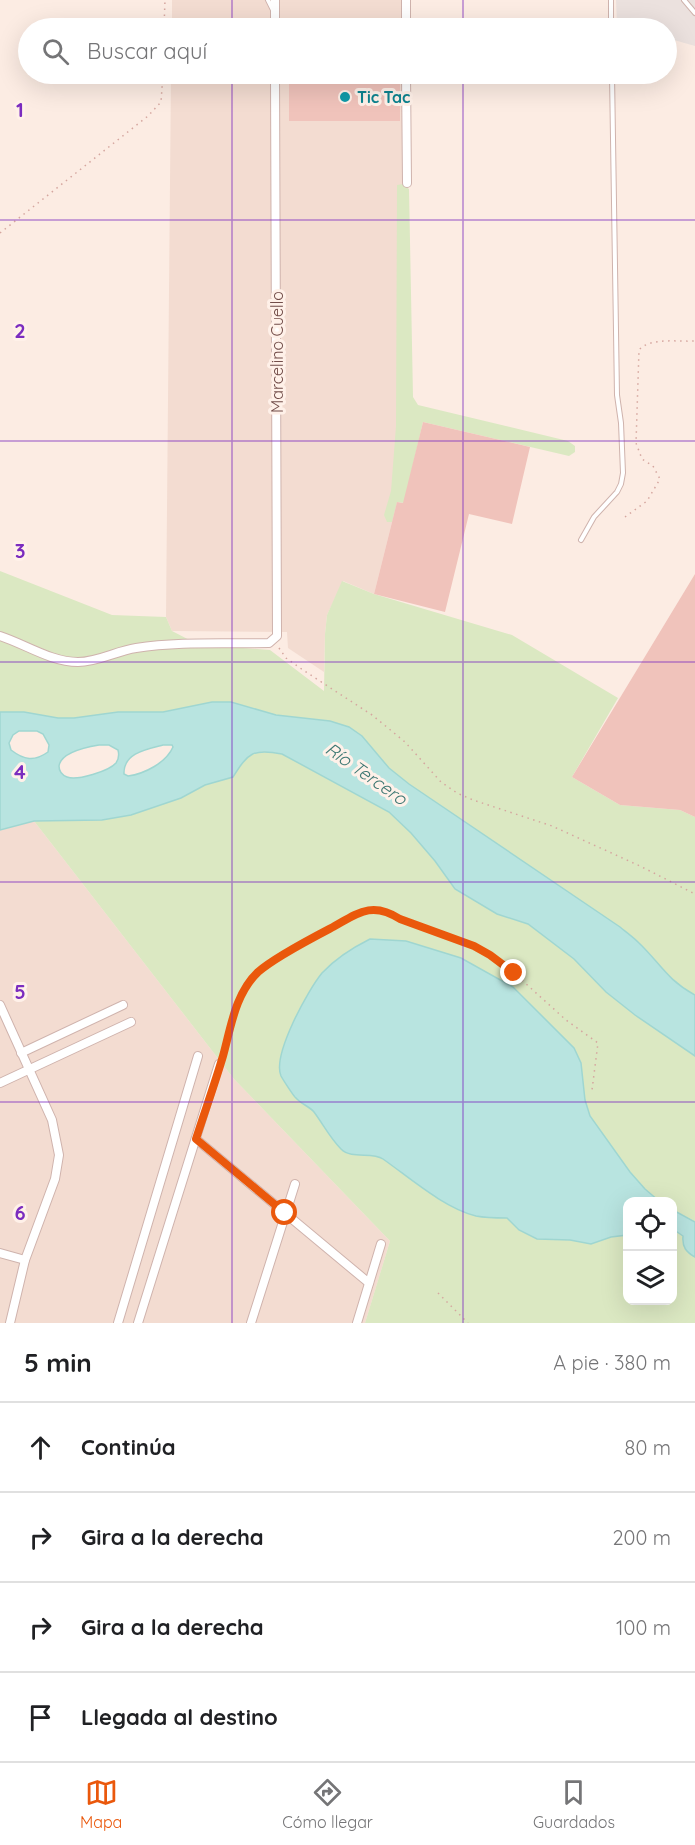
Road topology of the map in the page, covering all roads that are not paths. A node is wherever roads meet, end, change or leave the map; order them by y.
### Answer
1 (268, 0) edge
2 (275, 0) edge
3 (406, 0) edge
4 (611, 0) edge
5 (684, 0) edge
6 (695, 12) edge
7 (275, 13) junction
8 (275, 18) edge
9 (406, 18) edge
10 (612, 18) edge
11 (275, 84) edge
12 (406, 84) edge
13 (612, 84) edge
14 (406, 183) dead end
15 (580, 540) dead end
16 (0, 636) edge
17 (0, 1005) edge
18 (123, 1005) dead end
19 (131, 1022) dead end
20 (21, 1053) junction
21 (198, 1056) dead end
22 (219, 1064) road end
23 (29, 1069) junction
24 (0, 1083) edge
25 (196, 1139) junction
26 (295, 1184) dead end
27 (285, 1213) junction
28 (381, 1244) dead end
29 (0, 1253) edge
30 (25, 1260) junction
31 (369, 1283) junction
32 (10, 1323) edge
33 (118, 1323) edge
34 (138, 1323) edge
35 (251, 1323) edge
36 (357, 1323) edge

1 - 7 lane
2 - 7 street
3 - 9 street
4 - 10 lane
5 - 6 lane
7 - 8 street
11 - 16 street, Marcelino Cuello
12 - 14 street
13 - 15 lane
17 - 20 street
18 - 20 street
19 - 23 street
20 - 23 street
21 - 33 street
22 - 25 street
23 - 24 street
23 - 30 street
25 - 27 street
25 - 34 street
26 - 27 street
27 - 31 street
27 - 35 street
28 - 31 street
29 - 30 street
30 - 32 street
31 - 36 street

